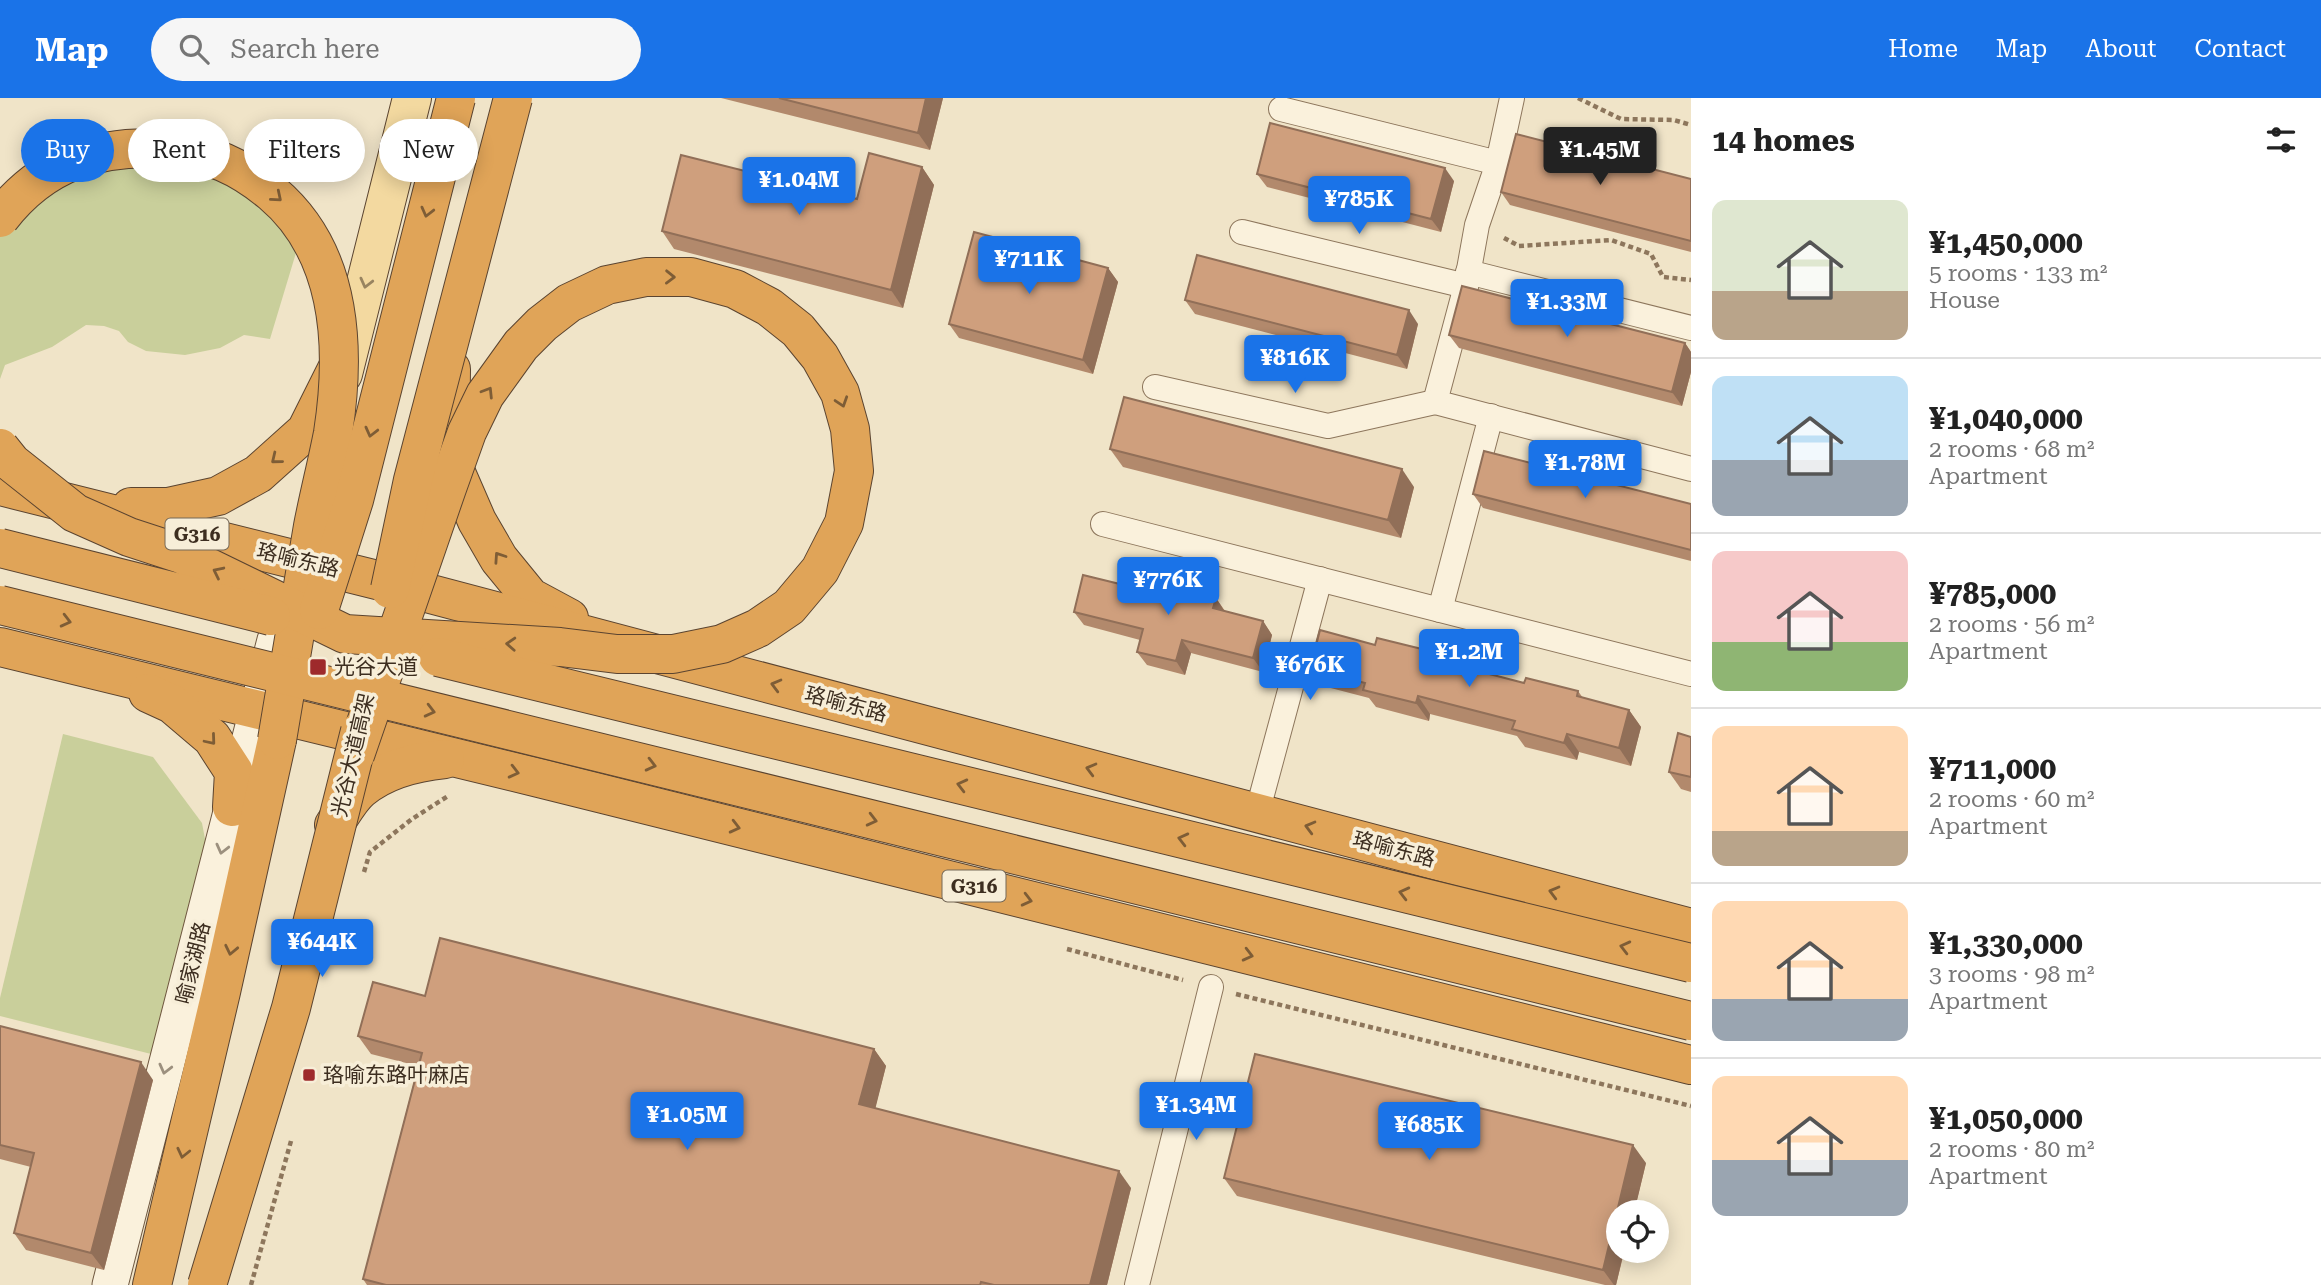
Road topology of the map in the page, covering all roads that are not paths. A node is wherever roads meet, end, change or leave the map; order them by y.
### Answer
1 (412, 98) edge
2 (456, 98) edge
3 (513, 98) edge
4 (521, 98) edge
5 (1512, 98) edge
6 (1281, 109) dead end
7 (1498, 163) junction
8 (0, 218) edge
9 (1242, 232) dead end
10 (1467, 279) junction
11 (1691, 328) edge
12 (352, 341) junction
13 (451, 369) junction
14 (1155, 387) dead end
15 (1435, 401) junction
16 (1491, 416) junction
17 (0, 448) edge
18 (1691, 468) edge
19 (0, 486) edge
20 (84, 506) junction
21 (1104, 524) dead end
22 (0, 548) edge
23 (296, 559) junction
24 (1320, 579) junction
25 (393, 584) junction
26 (0, 605) edge
27 (1440, 610) junction
28 (345, 634) junction
29 (275, 640) joint
30 (610, 641) junction
31 (0, 647) edge
32 (374, 660) joint
33 (91, 669) junction
34 (1691, 674) edge
35 (267, 725) junction
36 (355, 744) junction
37 (457, 757) junction
38 (232, 807) junction
39 (1257, 813) junction
40 (331, 830) junction
41 (1691, 928) edge
42 (1691, 963) edge
43 (1211, 987) road end
44 (1691, 1021) edge
45 (1691, 1066) edge
46 (110, 1285) edge
47 (152, 1285) edge
48 (207, 1285) edge
49 (216, 1285) edge
50 (1137, 1285) edge

1 -> 12 main road
2 -> 35 highway, bridge
3 - 36 highway, 光谷大道高架, bridge
4 - 13 main road
5 - 7 street
6 - 7 street
7 - 10 street
8 -> 35 highway, bridge
9 - 10 street
10 - 11 street
10 - 15 street
12 -> 20 highway
12 - 23 main road
13 - 25 main road
30 -> 13 highway
14 - 15 street
15 - 16 street
16 - 18 street
16 - 27 street
28 -> 17 highway, bridge
19 - 20 highway, 珞喻东路 / G316
20 - 23 highway, 珞喻东路 / G316
21 - 24 street
22 - 28 highway, bridge
23 - 25 highway, 珞喻东路 / G316
23 - 29 main road
24 - 27 street
24 - 39 street
25 - 30 highway, 珞喻东路 / G316
25 - 32 main road
26 -> 44 highway, bridge
27 - 34 street
36 -> 28 highway, bridge
42 -> 28 highway, bridge
29 - 35 main road, 喻家湖路
39 -> 30 highway, 珞喻东路 / G316
31 - 33 highway, G316
32 - 36 main road
33 - 35 highway, G316
33 -> 38 highway
35 - 36 highway, G316
35 - 38 main road, 喻家湖路
35 -> 47 highway
36 - 37 highway, G316
36 - 40 main road
36 - 48 highway, 光谷大道高架, bridge
37 - 40 highway
37 -> 45 highway, G316
38 -> 46 main road, 喻家湖路
41 -> 39 highway, 珞喻东路 / G316
40 - 49 main road
43 - 50 street

